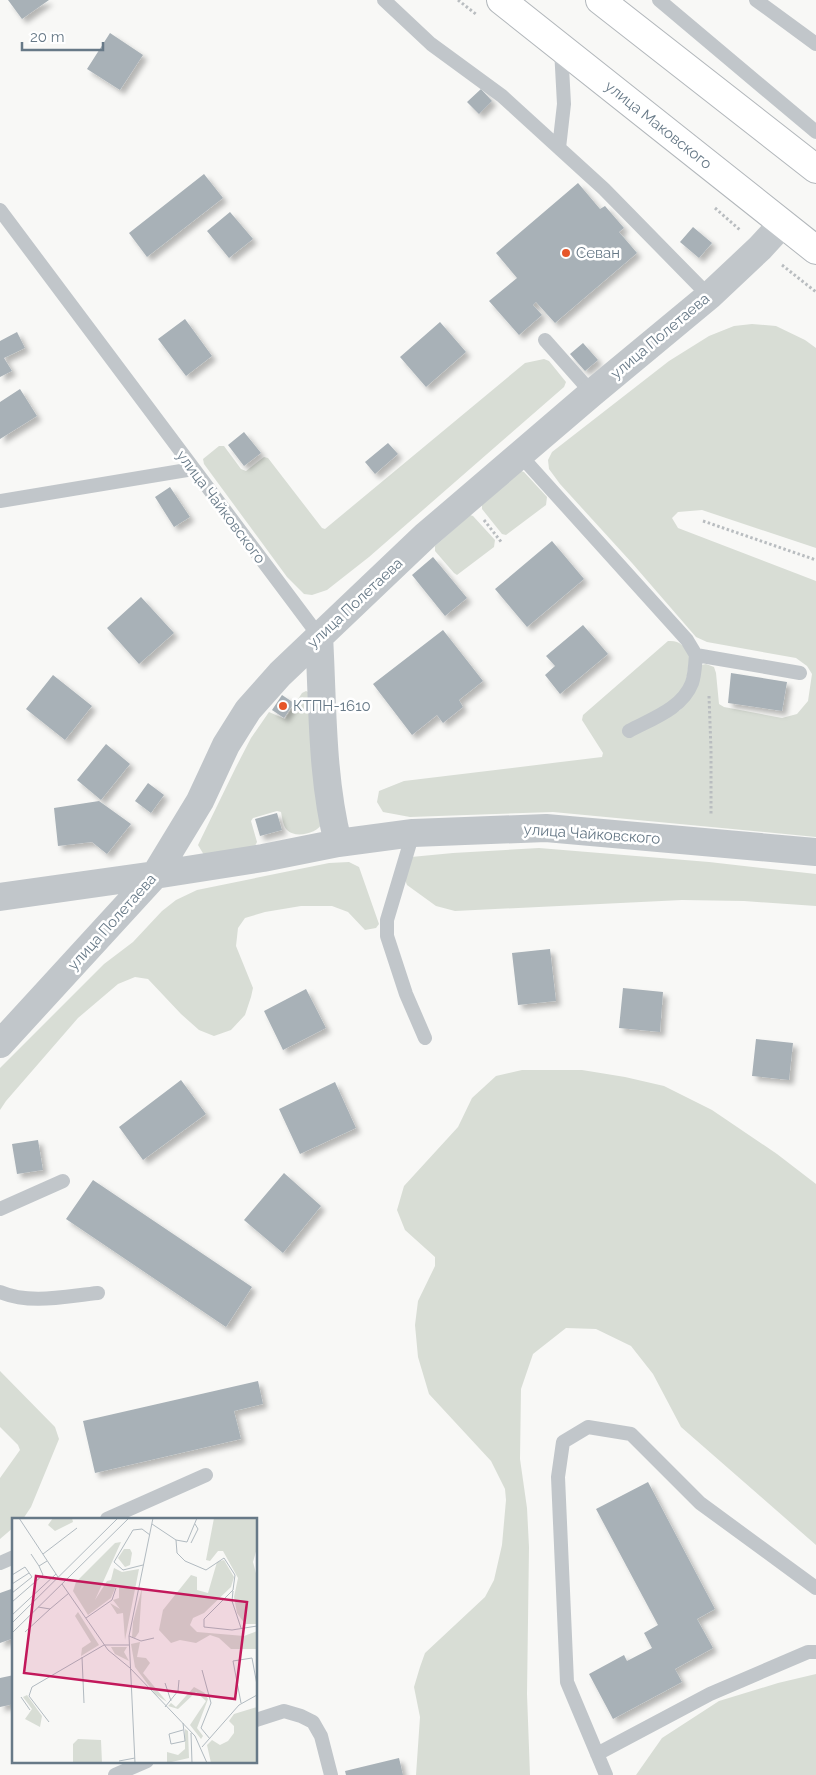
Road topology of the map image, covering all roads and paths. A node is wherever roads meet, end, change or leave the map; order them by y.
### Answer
1 (384, 0) edge
2 (501, 0) edge
3 (600, 0) edge
4 (659, 0) edge
5 (756, 0) edge
6 (816, 44) edge
7 (561, 48) junction
8 (816, 132) edge
9 (559, 148) junction
10 (816, 169) edge
11 (0, 210) edge
12 (782, 224) junction
13 (816, 250) edge
14 (784, 267) dead end
15 (816, 292) edge
16 (709, 296) junction
17 (545, 340) dead end
18 (592, 393) junction
19 (520, 456) junction
20 (192, 469) junction
21 (0, 502) edge
22 (482, 517) dead end
23 (703, 521) dead end
24 (502, 543) dead end
25 (816, 560) edge
26 (319, 636) junction
27 (696, 656) junction
28 (800, 673) dead end
29 (629, 732) dead end
30 (414, 832) junction
31 (338, 843) junction
32 (710, 843) junction
33 (816, 852) edge
34 (155, 875) junction
35 (0, 897) edge
36 (425, 1038) dead end
37 (0, 1044) edge
38 (63, 1181) dead end
39 (0, 1209) edge
40 (0, 1292) edge
41 (98, 1293) dead end
42 (206, 1475) dead end
43 (109, 1518) edge
44 (12, 1558) edge
45 (0, 1562) edge
46 (816, 1588) edge
47 (816, 1652) edge
48 (258, 1719) edge
49 (597, 1754) junction
50 (146, 1762) edge
51 (115, 1775) edge
52 (331, 1775) edge
53 (606, 1775) edge

1 - 9 lane
2 - 7 highway, улица Маковского
3 - 10 highway
4 - 8 lane
5 - 6 lane
7 - 9 lane
7 - 12 highway, улица Маковского
9 - 16 lane
11 - 20 lane, улица Чайковского
12 - 13 highway, улица Маковского
12 - 16 street, улица Полетаева
14 - 15 path
16 - 18 street, улица Полетаева
17 - 18 lane
18 - 19 street, улица Полетаева
19 - 26 street, улица Полетаева
19 - 27 lane
20 - 21 lane
20 - 26 lane, улица Чайковского
22 - 24 path
23 - 25 path
26 - 31 street
26 - 34 street, улица Полетаева
27 - 28 lane
27 - 29 lane
27 - 32 path
30 - 31 street, улица Чайковского
30 - 32 street, улица Чайковского
30 - 36 lane
31 - 34 street, улица Чайковского
32 - 33 street, улица Чайковского
34 - 35 street, улица Чайковского
34 - 37 street, улица Полетаева
38 - 39 lane
40 - 41 lane
42 - 43 lane
44 - 45 lane
46 - 49 lane
47 - 49 lane
48 - 52 lane
49 - 53 lane
50 - 51 lane

